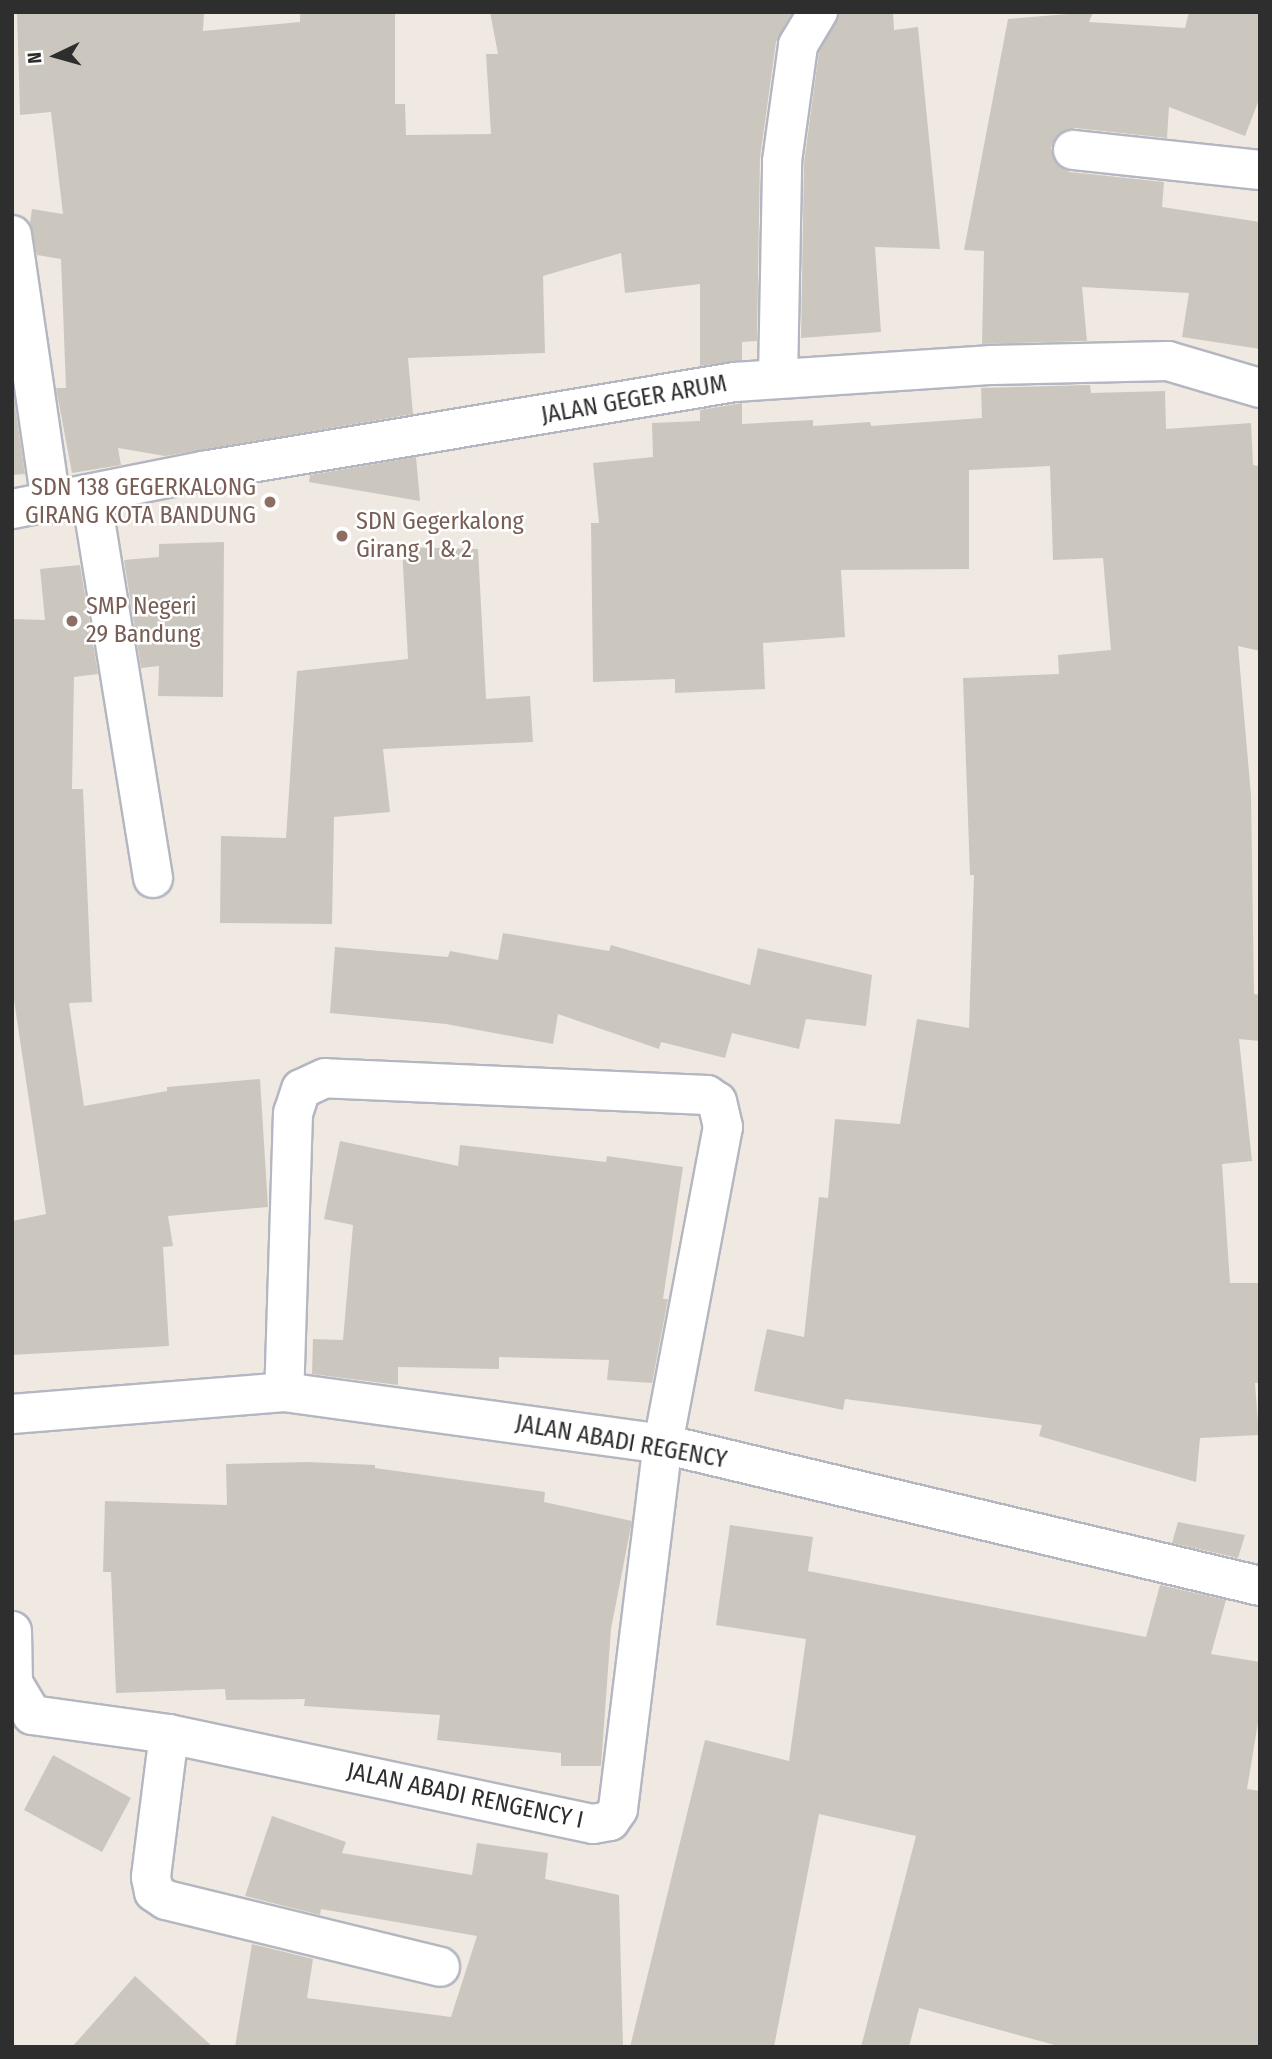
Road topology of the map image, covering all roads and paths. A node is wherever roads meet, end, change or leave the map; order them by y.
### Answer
1 (818, 12) edge
2 (1073, 150) dead end
3 (1260, 170) edge
4 (12, 235) edge
5 (778, 379) junction
6 (1260, 388) edge
7 (92, 495) junction
8 (51, 503) junction
9 (12, 509) edge
10 (153, 878) dead end
11 (284, 1392) junction
12 (12, 1414) edge
13 (663, 1444) junction
14 (1260, 1586) edge
15 (12, 1631) edge
16 (169, 1734) junction
17 (440, 1967) dead end

1 - 5 street
2 - 3 street
4 - 8 street
5 - 6 street, JALAN GEGER ARUM
5 - 7 street, JALAN GEGER ARUM
7 - 8 street, JALAN GEGER ARUM
7 - 10 street
8 - 9 street, JALAN GEGER ARUM
11 - 12 street, JALAN ABADI REGENCY
11 - 13 street, JALAN ABADI REGENCY
11 - 13 street, JALAN ABADI RENGENCY I
13 - 14 street, JALAN ABADI REGENCY
13 - 16 street, JALAN ABADI RENGENCY I
15 - 16 street, JALAN ABADI RENGENCY I
16 - 17 street

